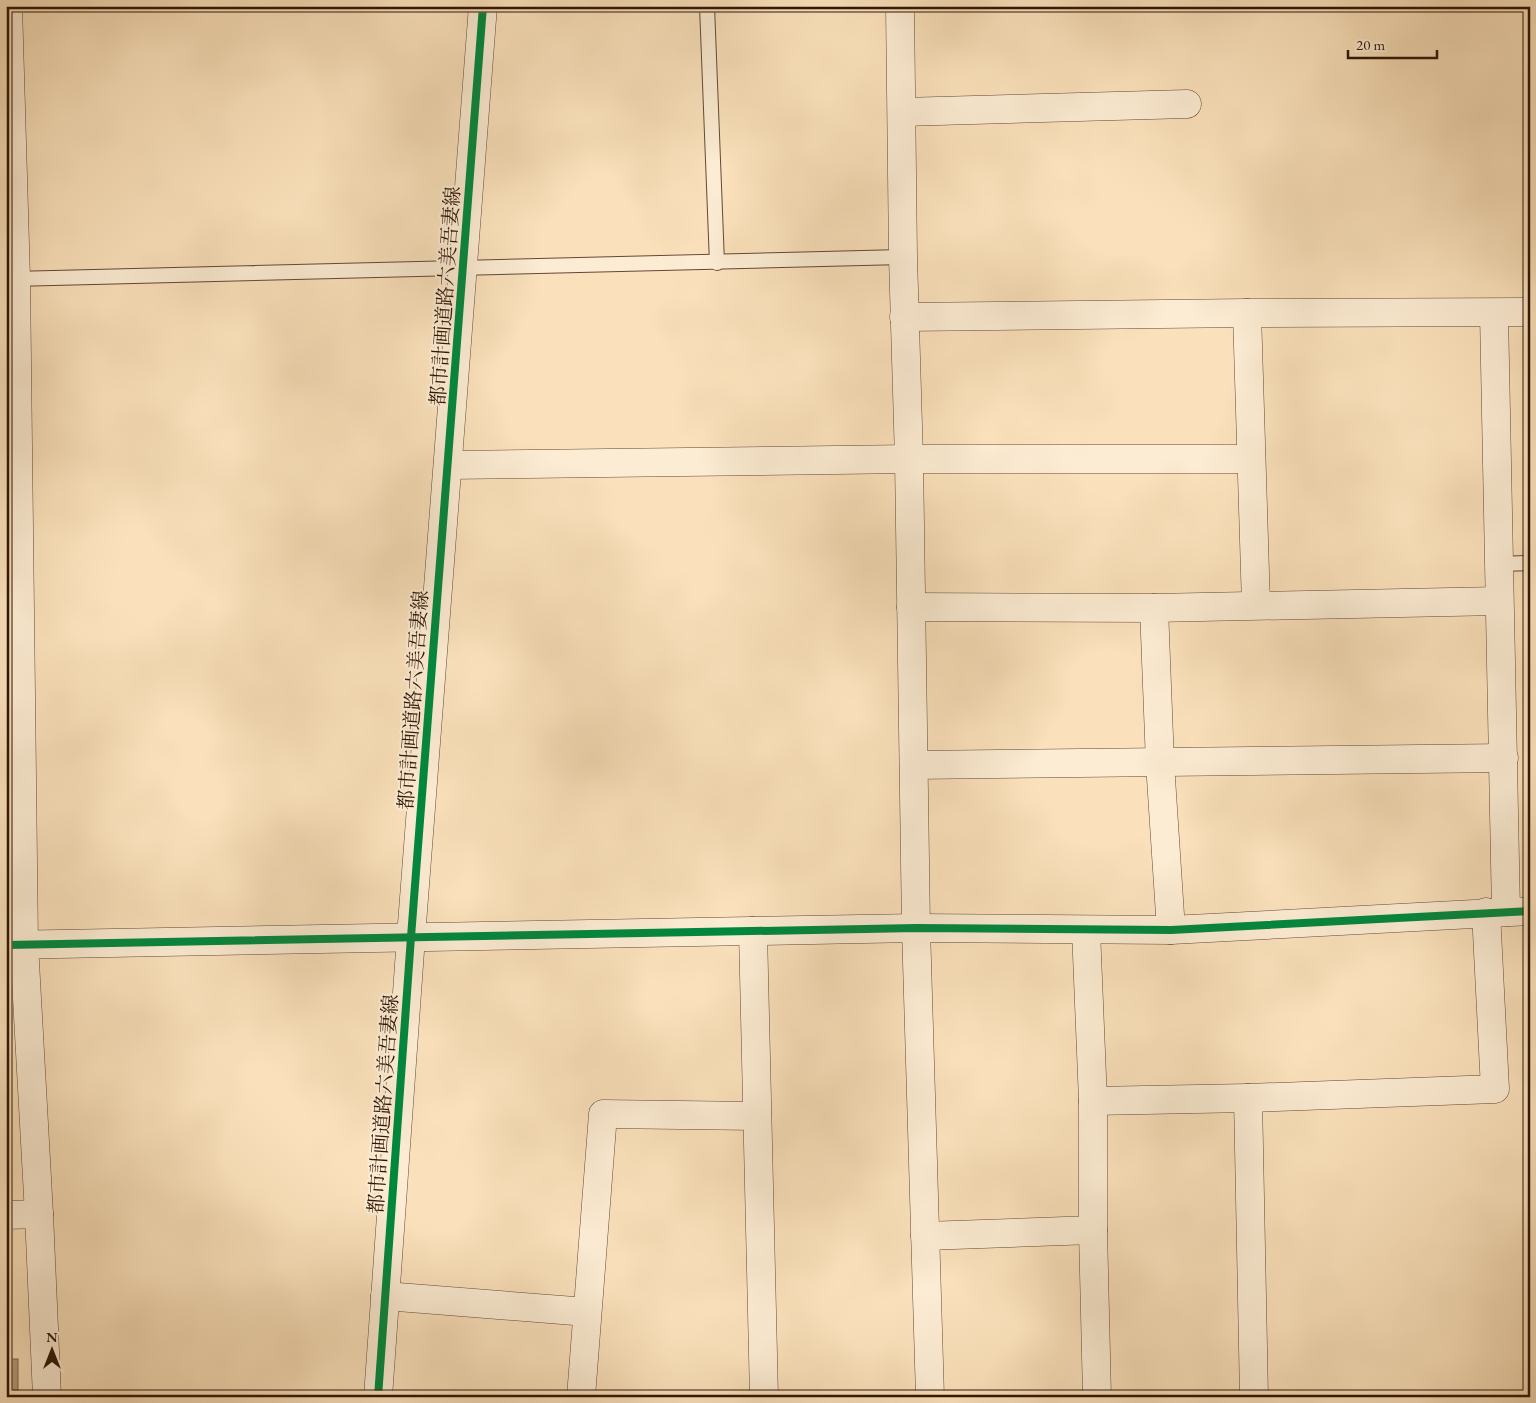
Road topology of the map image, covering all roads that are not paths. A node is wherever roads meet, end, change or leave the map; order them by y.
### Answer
1 (8, 6) edge
2 (484, 6) edge
3 (707, 6) edge
4 (900, 6) edge
5 (1187, 104) dead end
6 (902, 112) junction
7 (902, 257) junction
8 (717, 262) junction
9 (463, 268) junction
10 (11, 279) edge
11 (1530, 312) edge
12 (1247, 313) junction
13 (1494, 313) junction
14 (904, 318) junction
15 (909, 459) junction
16 (1251, 459) junction
17 (448, 465) junction
18 (1530, 563) edge
19 (1498, 564) junction
20 (1499, 601) junction
21 (1256, 605) junction
22 (911, 607) junction
23 (1154, 608) junction
24 (1504, 758) junction
25 (1160, 763) junction
26 (914, 766) junction
27 (1507, 912) edge
28 (916, 928) junction
29 (1086, 930) junction
30 (1171, 930) junction
31 (753, 931) junction
32 (411, 938) junction
33 (15, 944) edge
34 (1248, 1098) junction
35 (1093, 1101) junction
36 (757, 1116) junction
37 (39, 1214) junction
38 (6, 1215) edge
39 (1093, 1230) junction
40 (925, 1236) junction
41 (385, 1296) junction
42 (587, 1312) junction
43 (47, 1397) edge
44 (378, 1397) edge
45 (581, 1397) edge
46 (764, 1397) edge
47 (930, 1397) edge
48 (1097, 1397) edge
49 (1254, 1397) edge

1 - 10 street
2 - 9 street, 都市計画道路六美吾妻線
3 - 8 lane
4 - 6 street
5 - 6 street
6 - 7 street
7 - 8 lane
7 - 14 street
8 - 9 lane
9 - 10 lane
9 - 17 street, 都市計画道路六美吾妻線
10 - 33 street
11 - 13 street
12 - 13 street
12 - 14 street
12 - 16 street
13 - 19 street
14 - 15 street
15 - 16 street
15 - 17 street
15 - 22 street
16 - 21 street
17 - 32 street, 都市計画道路六美吾妻線
18 - 19 lane
19 - 20 street
20 - 21 street
20 - 24 street
21 - 23 street
22 - 23 street
22 - 26 street
23 - 25 street
24 - 25 street
24 - 27 street
25 - 26 street
25 - 30 street
26 - 28 street
27 - 30 street
27 - 34 street
28 - 29 street
28 - 31 street
28 - 40 street
29 - 30 street
29 - 35 street
31 - 32 street
31 - 36 street
32 - 33 street
32 - 41 street, 都市計画道路六美吾妻線
33 - 37 street
34 - 35 street
34 - 49 street
35 - 39 street
36 - 42 street
36 - 46 street
37 - 38 street
37 - 43 street
39 - 40 street
39 - 48 street
40 - 47 street
41 - 42 street
41 - 44 street, 都市計画道路六美吾妻線
42 - 45 street

